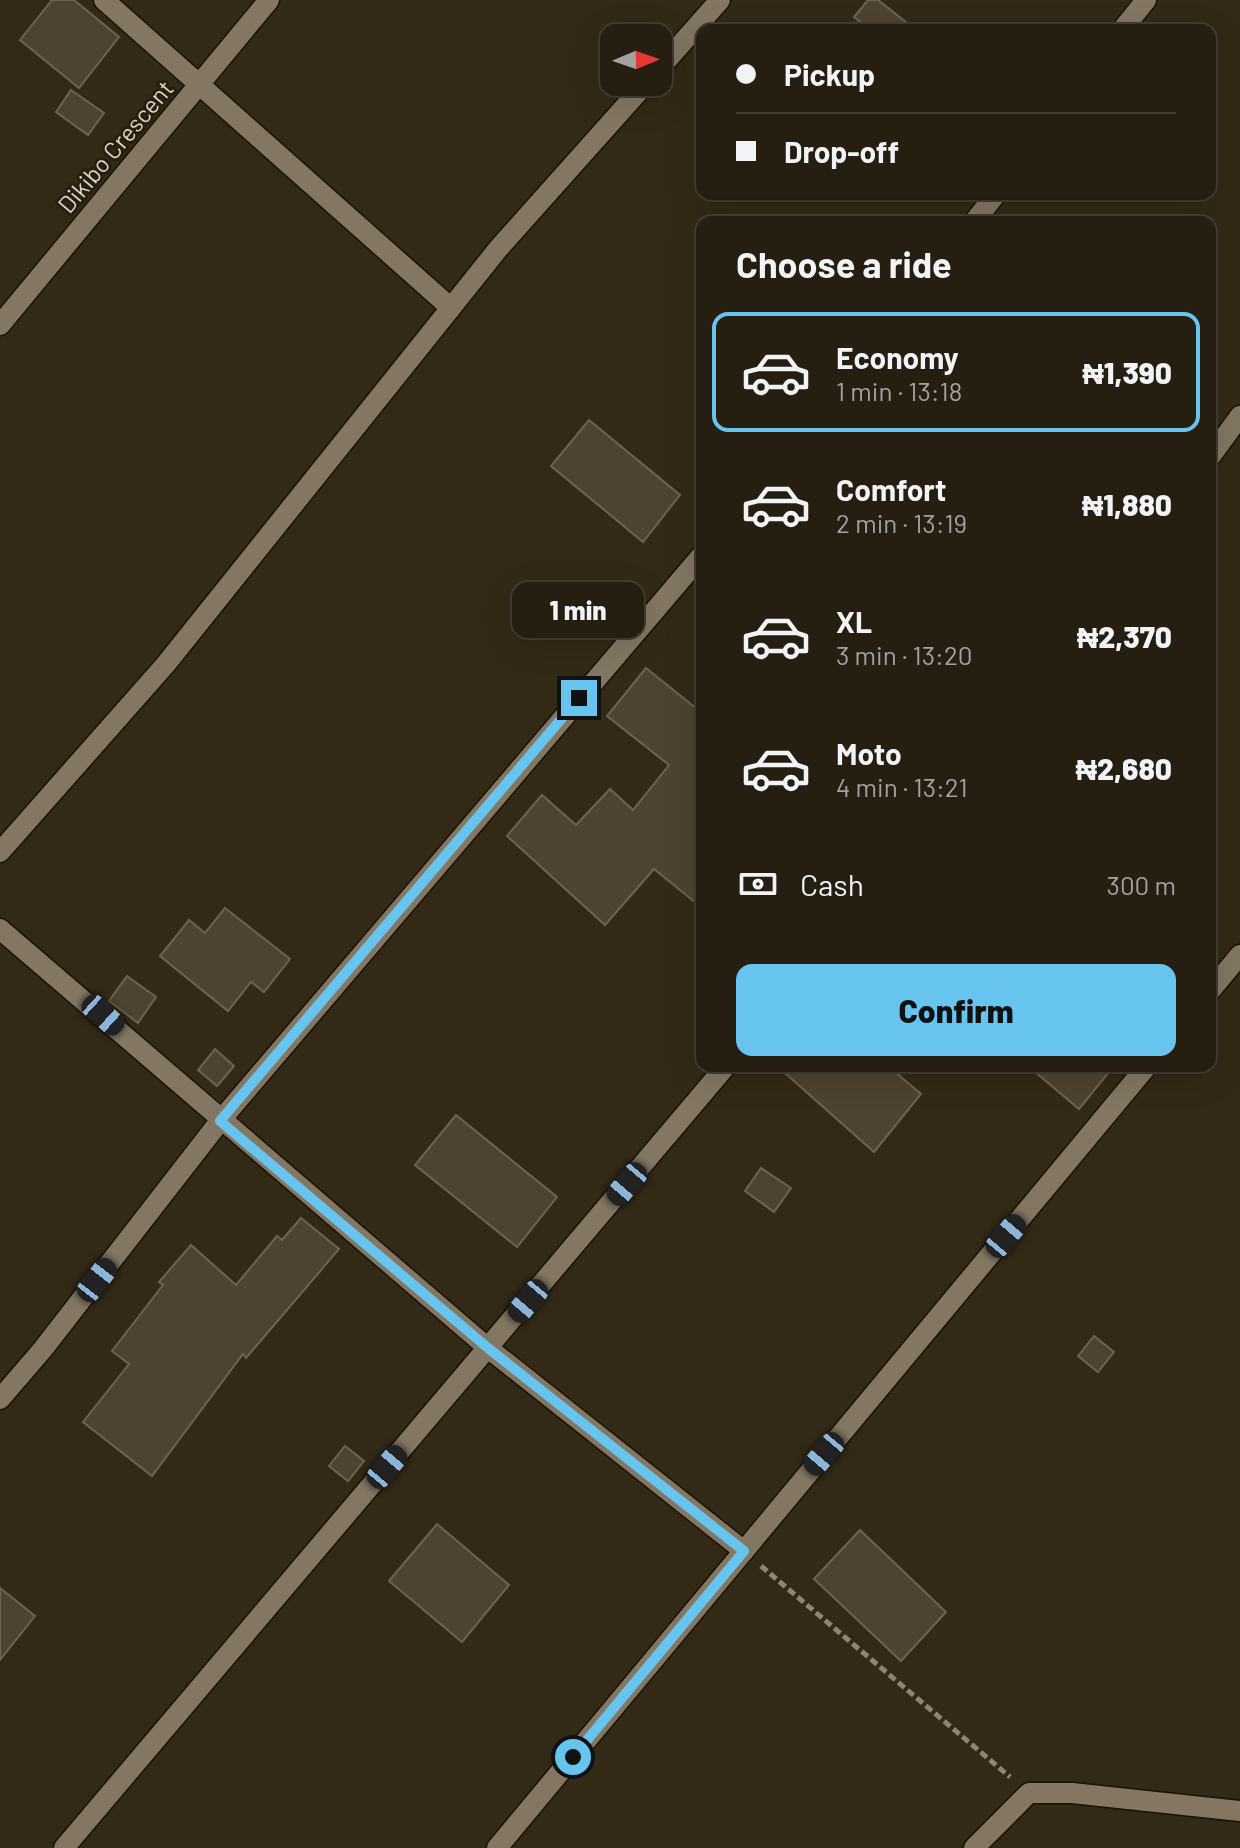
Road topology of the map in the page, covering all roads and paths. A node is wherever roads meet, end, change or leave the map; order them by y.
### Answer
1 (104, 0) edge
2 (269, 0) edge
3 (720, 0) edge
4 (1146, 0) edge
5 (699, 24) edge
6 (1127, 24) edge
7 (696, 27) edge
8 (672, 54) edge
9 (200, 86) junction
10 (635, 96) edge
11 (991, 200) edge
12 (979, 216) edge
13 (451, 308) junction
14 (0, 325) edge
15 (1240, 416) edge
16 (1216, 449) edge
17 (696, 562) edge
18 (0, 852) edge
19 (0, 929) edge
20 (1240, 955) edge
21 (1216, 984) edge
22 (721, 1072) edge
23 (1142, 1072) edge
24 (220, 1121) junction
25 (488, 1348) junction
26 (0, 1399) edge
27 (744, 1551) junction
28 (1029, 1793) junction
29 (1240, 1811) edge
30 (64, 1848) edge
31 (497, 1848) edge
32 (974, 1848) edge

1 - 9 street
2 - 9 street, Dikibo Crescent
3 - 5 street
4 - 6 street
7 - 8 street
9 - 13 street
9 - 14 street, Dikibo Crescent
10 - 13 street
11 - 12 street
13 - 18 street
15 - 16 street
17 - 24 street
19 - 24 street
20 - 21 street
22 - 25 street
23 - 27 street
24 - 25 street
24 - 26 street
25 - 27 street
25 - 30 street
27 - 28 path
27 - 31 street
28 - 29 street
28 - 32 street

